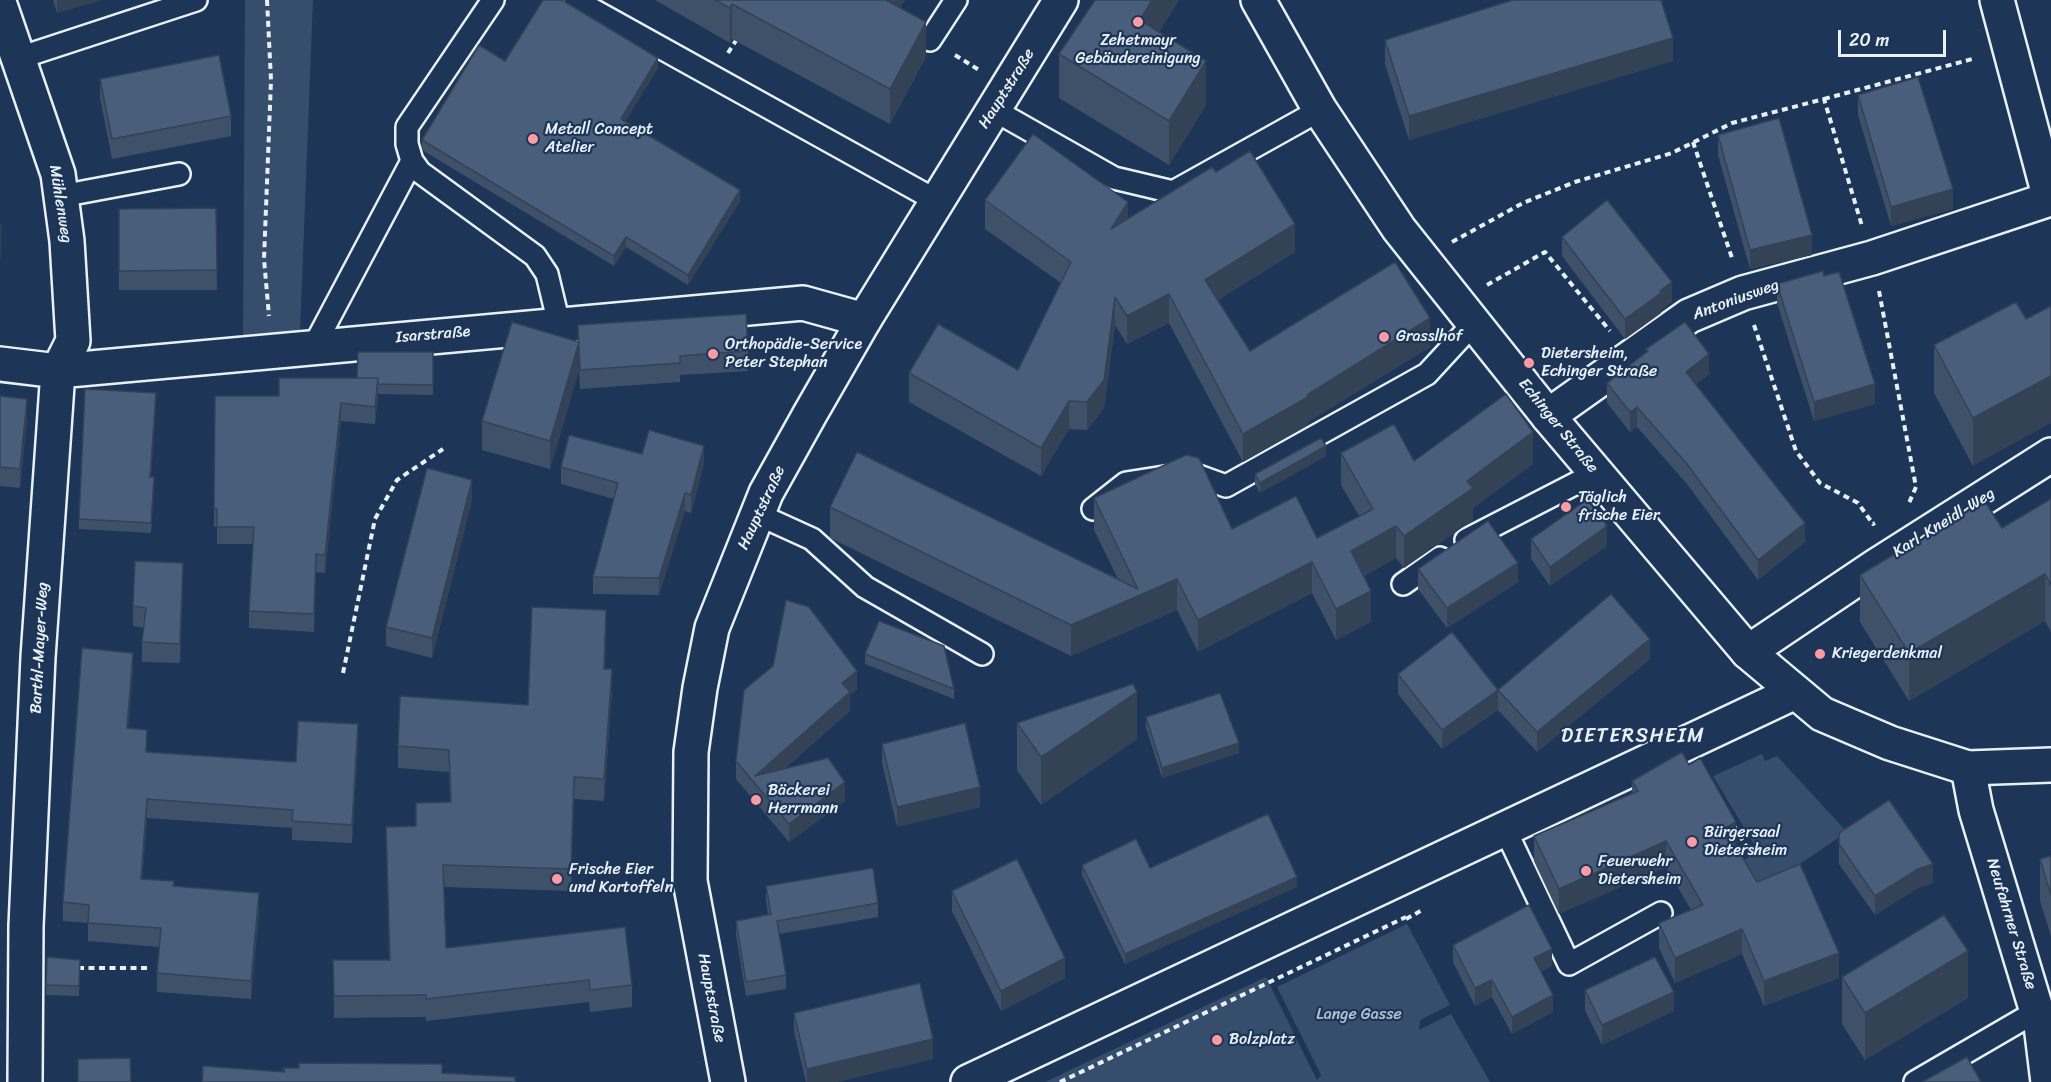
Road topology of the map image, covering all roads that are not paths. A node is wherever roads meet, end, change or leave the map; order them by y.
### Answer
1 (196, 0) edge
2 (493, 0) edge
3 (575, 0) edge
4 (956, 0) edge
5 (1061, 0) edge
6 (1258, 0) edge
7 (1997, 0) edge
8 (0, 5) edge
9 (930, 40) dead end
10 (19, 58) junction
11 (994, 110) junction
12 (1320, 111) junction
13 (412, 161) junction
14 (178, 174) dead end
15 (61, 196) junction
16 (2050, 199) edge
17 (937, 201) junction
18 (1465, 312) junction
19 (864, 320) junction
20 (559, 324) junction
21 (314, 346) junction
22 (0, 363) edge
23 (58, 371) junction
24 (1548, 416) junction
25 (2051, 455) edge
26 (1596, 473) junction
27 (1093, 509) edge
28 (757, 514) junction
29 (1404, 584) dead end
30 (1748, 652) junction
31 (982, 654) dead end
32 (1795, 692) junction
33 (2051, 765) edge
34 (1968, 768) junction
35 (1505, 829) junction
36 (1661, 913) dead end
37 (13, 924) edge
38 (2039, 994) edge
39 (25, 1082) edge
40 (728, 1082) edge
41 (968, 1082) edge
42 (1915, 1082) edge
43 (2048, 1082) edge

1 - 10 lane
2 - 13 lane
3 - 17 lane
4 - 9 lane
5 - 11 street, Hauptstraße
6 - 12 street, Echinger Straße
7 - 16 street
8 - 10 street, Mühlenweg
10 - 15 street, Mühlenweg
11 - 12 lane
11 - 17 street, Hauptstraße
12 - 18 street, Echinger Straße
13 - 20 lane
13 - 21 lane
14 - 15 lane
15 - 23 street, Mühlenweg
16 - 24 street, Antoniusweg
17 - 19 street, Hauptstraße
18 - 24 street, Echinger Straße
18 - 27 lane
19 - 20 street, Isarstraße
19 - 28 street, Hauptstraße
20 - 21 street, Isarstraße
21 - 23 street, Isarstraße
22 - 23 street, Isarstraße
23 - 37 street, Barthl-Mayer-Weg
24 - 26 street, Echinger Straße
25 - 30 street, Karl-Kneidl-Weg
26 - 29 lane
26 - 30 street, Echinger Straße
28 - 31 lane
28 - 40 street, Hauptstraße
30 - 32 street, Echinger Straße
32 - 34 street, Echinger Straße
32 - 35 street
33 - 34 street, Echinger Straße
34 - 38 street, Neufahrner Straße
35 - 36 lane
35 - 41 street
37 - 39 street, Barthl-Mayer-Weg
38 - 42 lane
38 - 43 street, Neufahrner Straße

